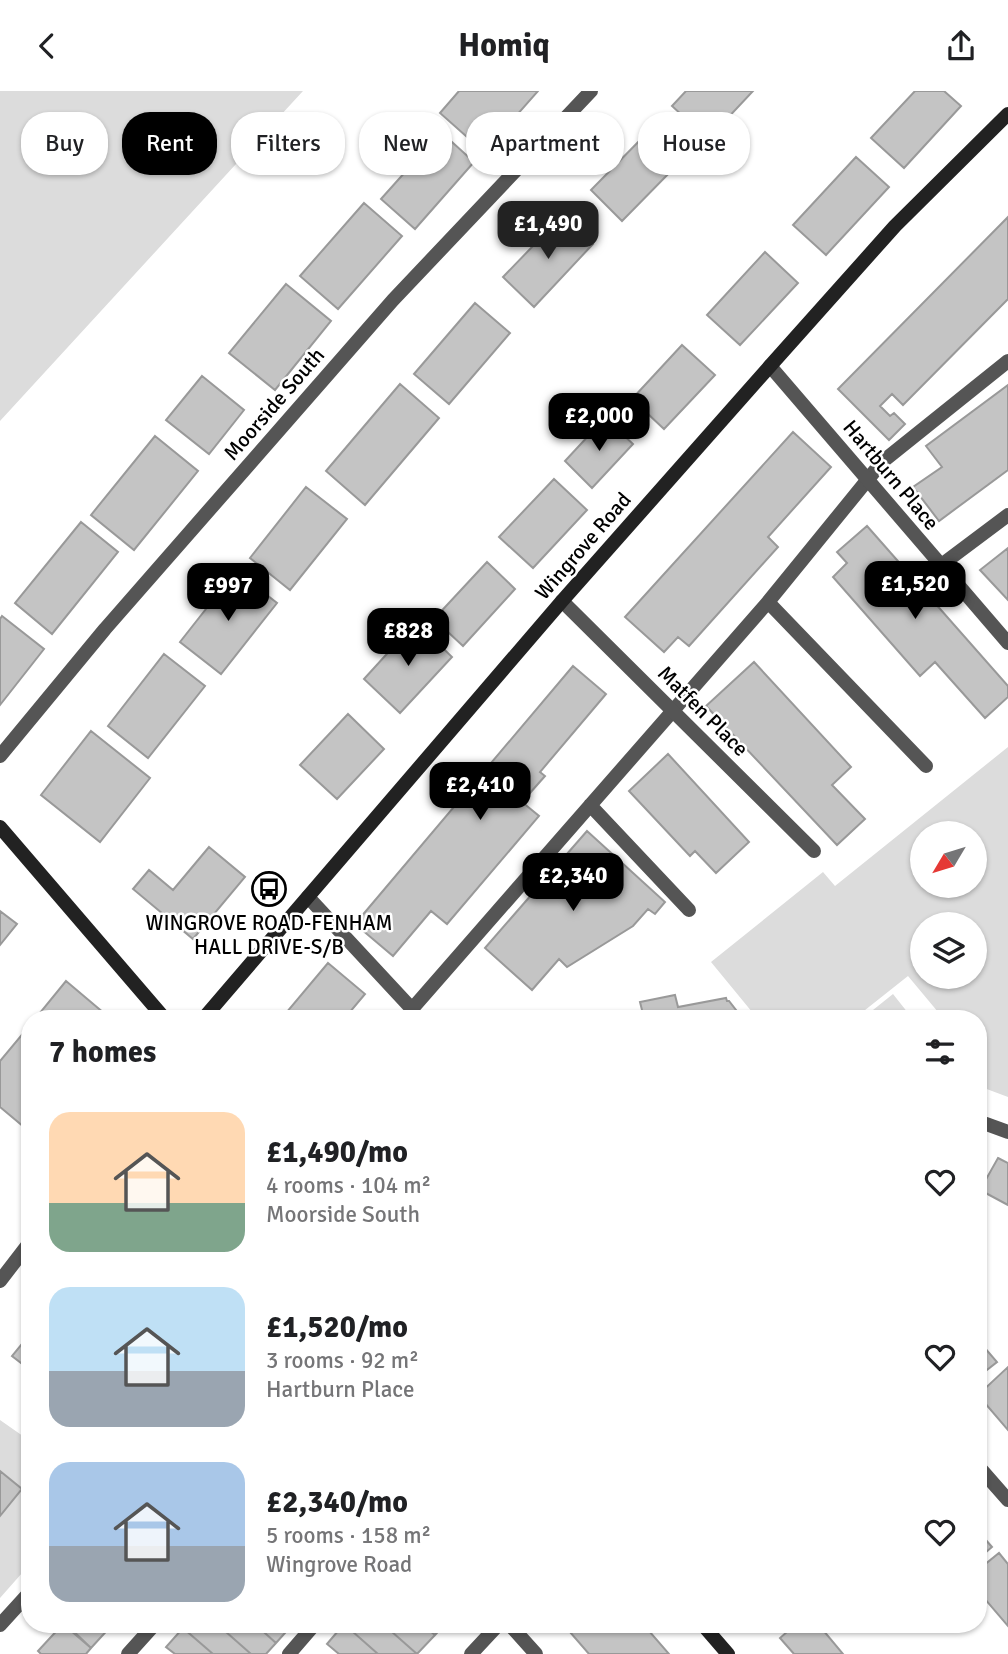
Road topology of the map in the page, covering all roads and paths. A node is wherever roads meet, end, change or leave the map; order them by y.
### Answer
1 (591, 91) edge
2 (1008, 114) edge
3 (1008, 361) edge
4 (770, 366) junction
5 (867, 479) junction
6 (1008, 515) edge
7 (940, 566) junction
8 (562, 601) junction
9 (768, 602) junction
10 (1008, 643) edge
11 (672, 709) junction
12 (0, 755) edge
13 (926, 767) dead end
14 (590, 805) junction
15 (0, 827) edge
16 (814, 851) dead end
17 (308, 897) junction
18 (689, 910) dead end
19 (157, 1010) edge
20 (210, 1010) edge
21 (412, 1010) edge
22 (419, 1010) edge
23 (987, 1124) edge
24 (1008, 1132) edge
25 (21, 1254) edge
26 (0, 1281) edge
27 (987, 1476) edge
28 (1008, 1500) edge
29 (21, 1602) edge
30 (0, 1625) edge
31 (147, 1633) edge
32 (307, 1633) edge
33 (491, 1633) edge
34 (517, 1633) edge
35 (710, 1633) edge
36 (128, 1654) edge
37 (289, 1654) edge
38 (471, 1654) edge
39 (536, 1654) edge
40 (727, 1654) edge

1 - 12 street, Moorside South
2 - 4 street, Wingrove Road
3 - 5 street
4 - 5 street, Hartburn Place
4 - 8 street, Wingrove Road
5 - 7 street, Hartburn Place
5 - 9 street
6 - 7 street
7 - 10 street, Hartburn Place
8 - 11 street, Matfen Place
8 - 17 street, Wingrove Road
9 - 11 street
9 - 13 street
11 - 14 street
11 - 16 street, Matfen Place
14 - 18 street
14 - 22 street
15 - 19 street
17 - 20 street, Wingrove Road
17 - 21 street
23 - 24 street
25 - 26 street
27 - 28 street
29 - 30 street
31 - 36 street
32 - 37 street
33 - 38 street
34 - 39 street
35 - 40 street

